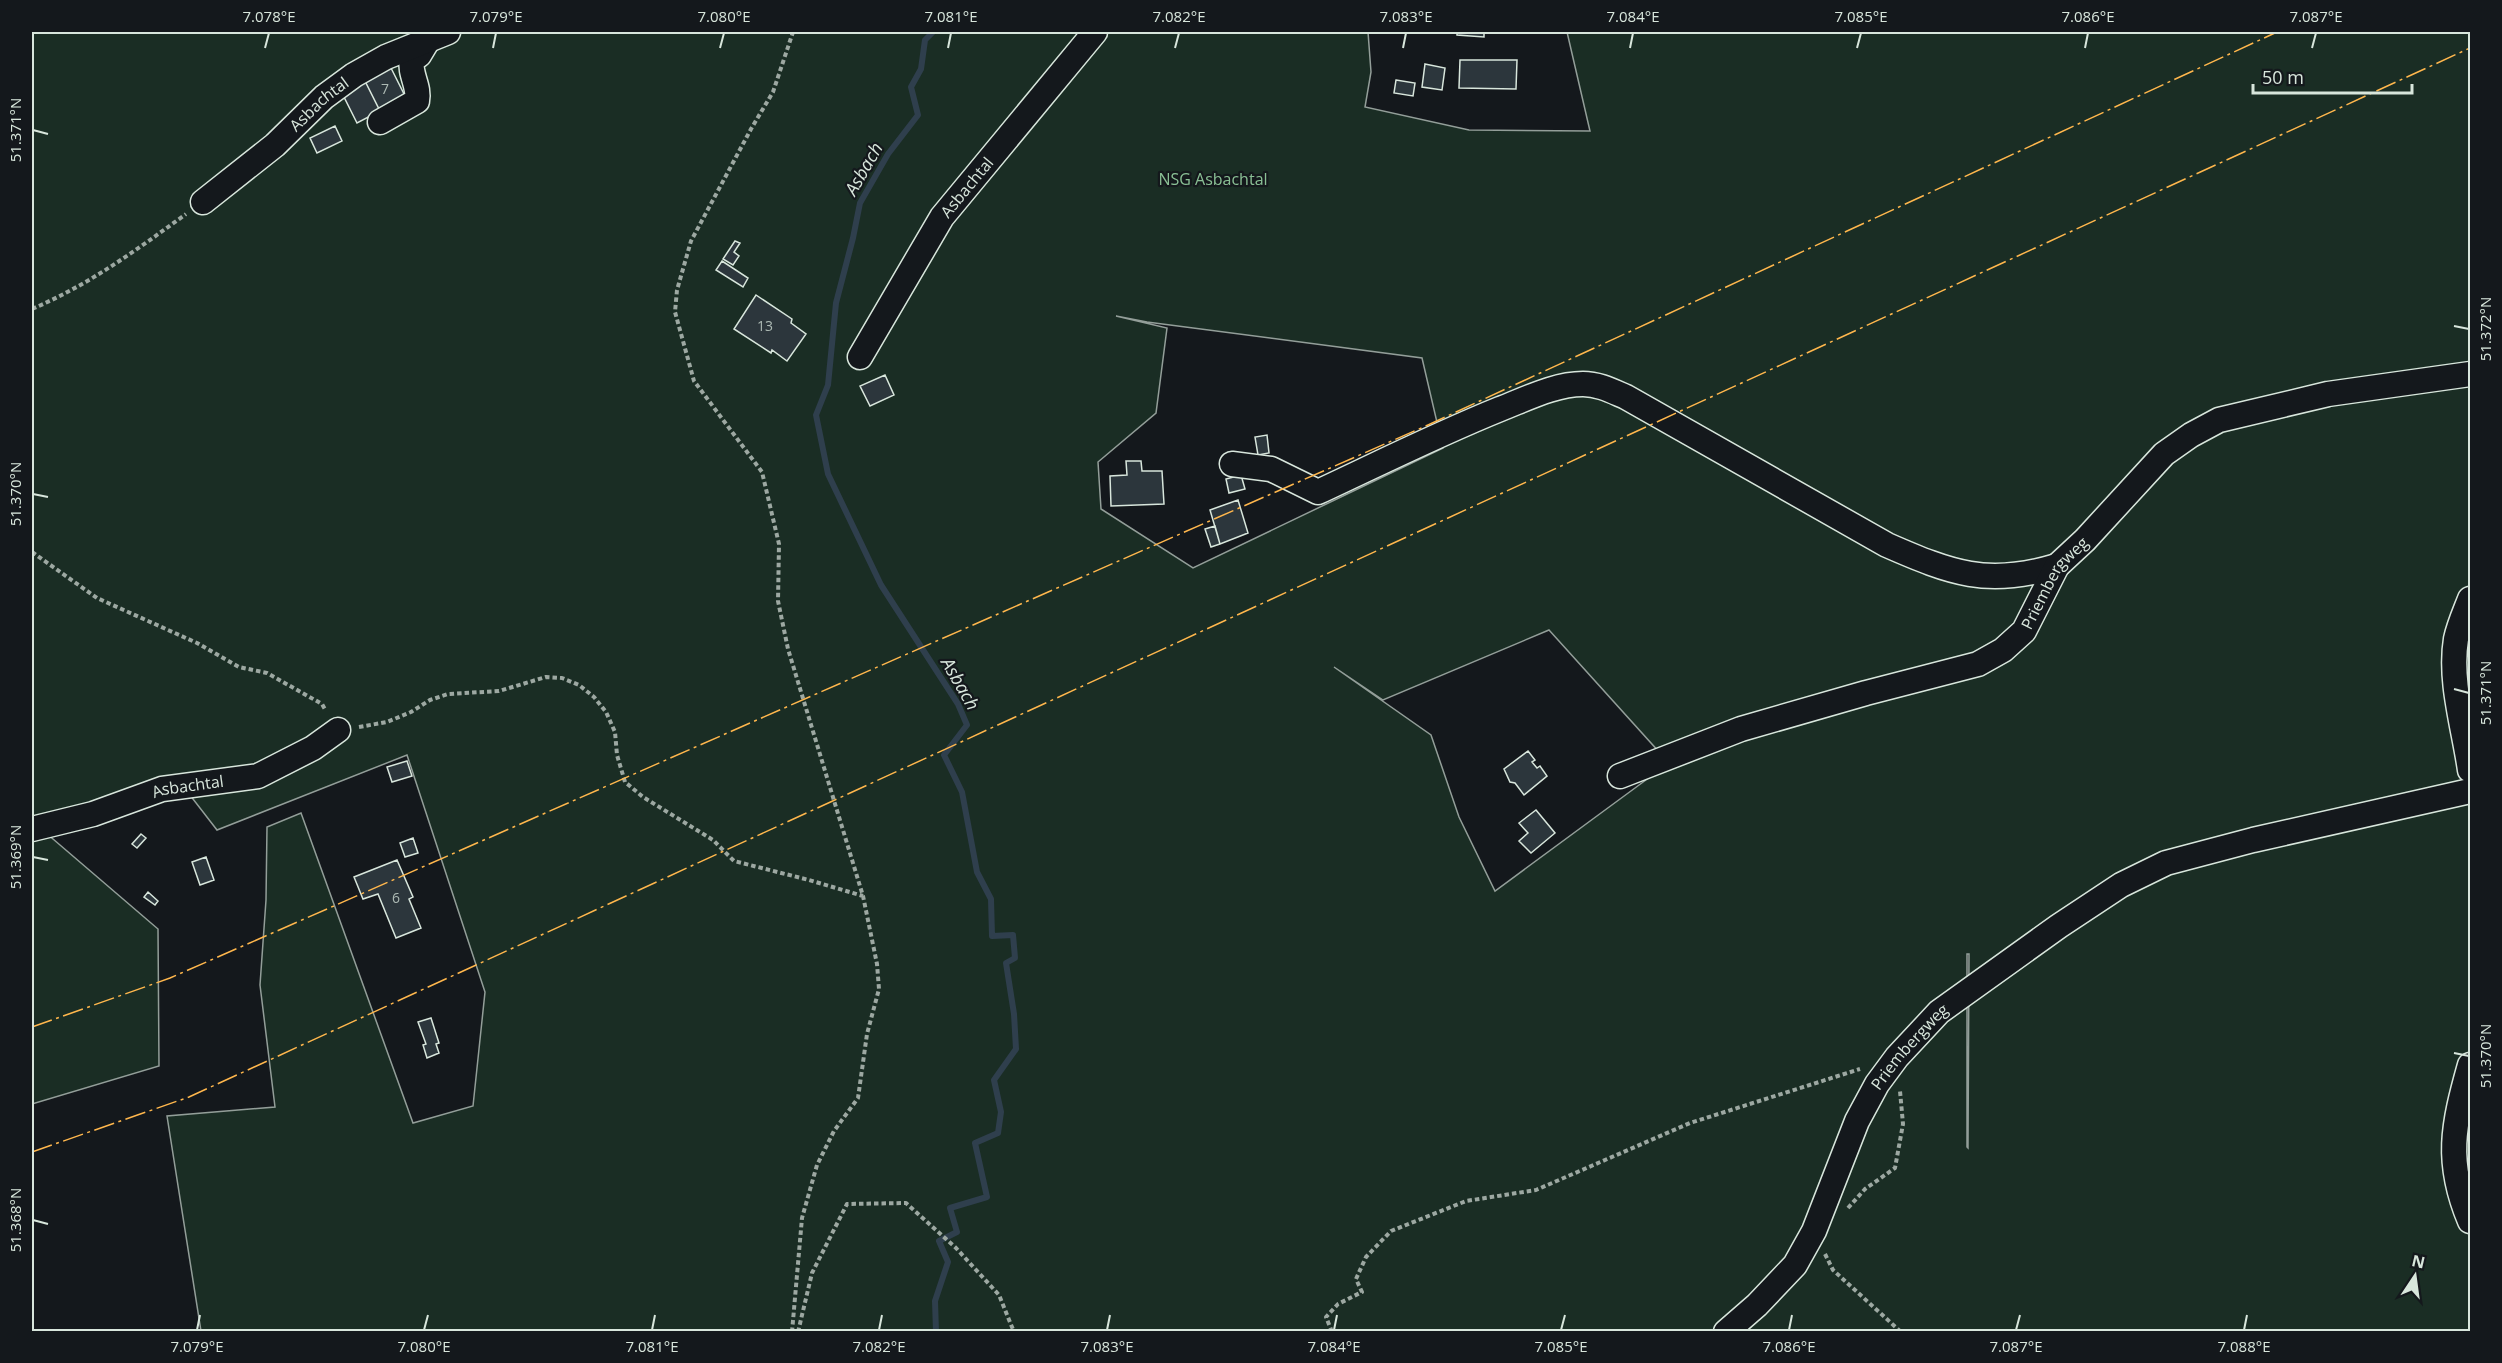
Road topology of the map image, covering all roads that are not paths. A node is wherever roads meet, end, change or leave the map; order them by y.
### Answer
1 (1095, 32) edge
2 (438, 36) edge
3 (380, 122) dead end
4 (203, 202) road end
5 (860, 357) dead end
6 (2470, 374) edge
7 (1232, 464) dead end
8 (2057, 566) junction
9 (2470, 599) edge
10 (338, 730) road end
11 (2470, 770) edge
12 (1620, 776) dead end
13 (2470, 791) edge
14 (32, 829) edge
15 (2470, 1065) edge
16 (2470, 1221) edge
17 (1726, 1332) edge

1 - 5 street, Asbachtal
2 - 3 street
2 - 4 street, Asbachtal
6 - 8 street, Priembergweg
7 - 8 street
8 - 12 street, Priembergweg
9 - 11 street
10 - 14 street, Asbachtal
13 - 17 street, Priembergweg
15 - 16 street

